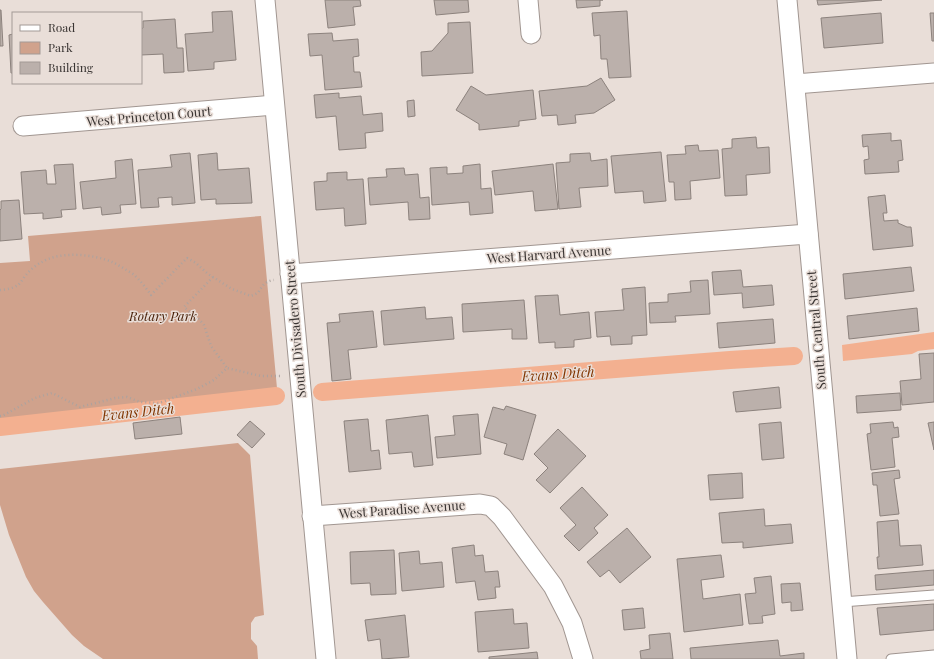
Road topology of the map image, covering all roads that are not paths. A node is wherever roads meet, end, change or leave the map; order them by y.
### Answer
1 (265, 0) edge
2 (528, 0) edge
3 (787, 0) edge
4 (531, 34) dead end
5 (934, 73) edge
6 (794, 84) junction
7 (274, 105) junction
8 (23, 126) dead end
9 (808, 234) junction
10 (290, 276) junction
11 (312, 516) junction
12 (934, 595) edge
13 (842, 602) junction
14 (934, 655) edge
15 (326, 659) edge
16 (583, 659) edge
17 (847, 659) edge
18 (891, 659) edge

1 - 7 street, South Divisadero Street
2 - 4 street
3 - 6 street, South Central Street
5 - 6 street
6 - 9 street, South Central Street
7 - 8 street, West Princeton Court
7 - 10 street, South Divisadero Street
9 - 10 street, West Harvard Avenue
9 - 13 street, South Central Street
10 - 11 street, South Divisadero Street
11 - 15 street, South Divisadero Street
11 - 16 street, West Paradise Avenue
12 - 13 lane
13 - 17 street, South Central Street
14 - 18 lane

